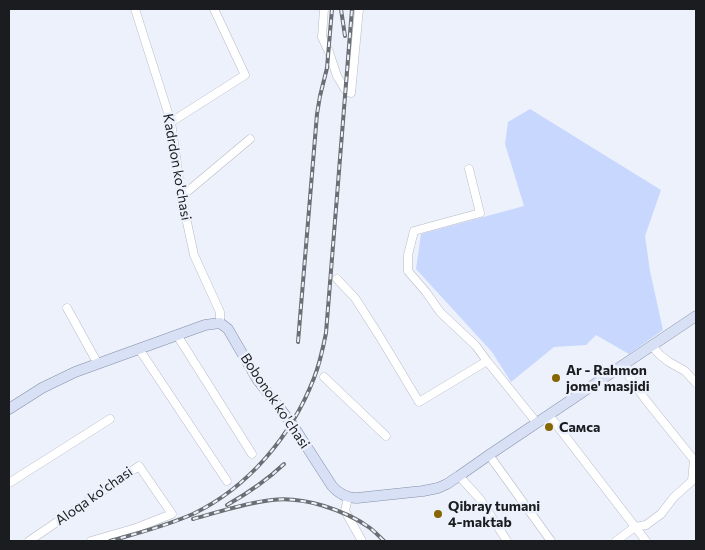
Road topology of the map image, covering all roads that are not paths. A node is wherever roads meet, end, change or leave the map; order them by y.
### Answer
1 (134, 9) edge
2 (214, 9) edge
3 (324, 9) edge
4 (359, 9) edge
5 (171, 122) junction
6 (250, 139) dead end
7 (469, 169) dead end
8 (182, 196) junction
9 (337, 279) dead end
10 (67, 308) dead end
11 (696, 316) edge
12 (220, 323) junction
13 (177, 335) junction
14 (652, 346) junction
15 (140, 348) junction
16 (487, 361) junction
17 (98, 364) junction
18 (622, 366) junction
19 (324, 377) dead end
20 (696, 384) edge
21 (9, 409) edge
22 (549, 415) junction
23 (110, 418) dead end
24 (537, 423) junction
25 (386, 436) dead end
26 (252, 454) dead end
27 (489, 454) junction
28 (459, 476) junction
29 (227, 481) dead end
30 (9, 483) edge
31 (335, 490) junction
32 (348, 497) junction
33 (344, 511) junction
34 (635, 527) junction
35 (29, 541) edge
36 (91, 541) edge
37 (362, 541) edge
38 (507, 541) edge
39 (551, 541) edge
40 (616, 541) edge
41 (646, 541) edge

1 - 5 street, Kadrdon ko'chasi
2 - 5 street
3 - 4 street
5 - 8 street, Kadrdon ko'chasi
6 - 8 street
7 - 16 street
8 - 12 street, Kadrdon ko'chasi
9 - 16 street
10 - 17 street
11 - 14 main road
12 - 13 main road
12 - 31 main road, Bobonok ko'chasi
13 - 15 main road
13 - 26 street
14 - 18 main road
14 - 20 street
15 - 17 main road
15 - 29 street
16 - 24 street
17 - 21 main road
18 - 22 main road
18 - 34 street
19 - 25 street
22 - 24 main road
22 - 34 street
23 - 30 street
24 - 27 main road
27 - 28 main road
27 - 39 street
28 - 32 main road
28 - 38 street
31 - 32 main road, Bobonok ko'chasi
31 - 33 street
32 - 33 street
33 - 37 street
34 - 40 street
34 - 41 street
35 - 36 street, Aloqa ko'chasi

